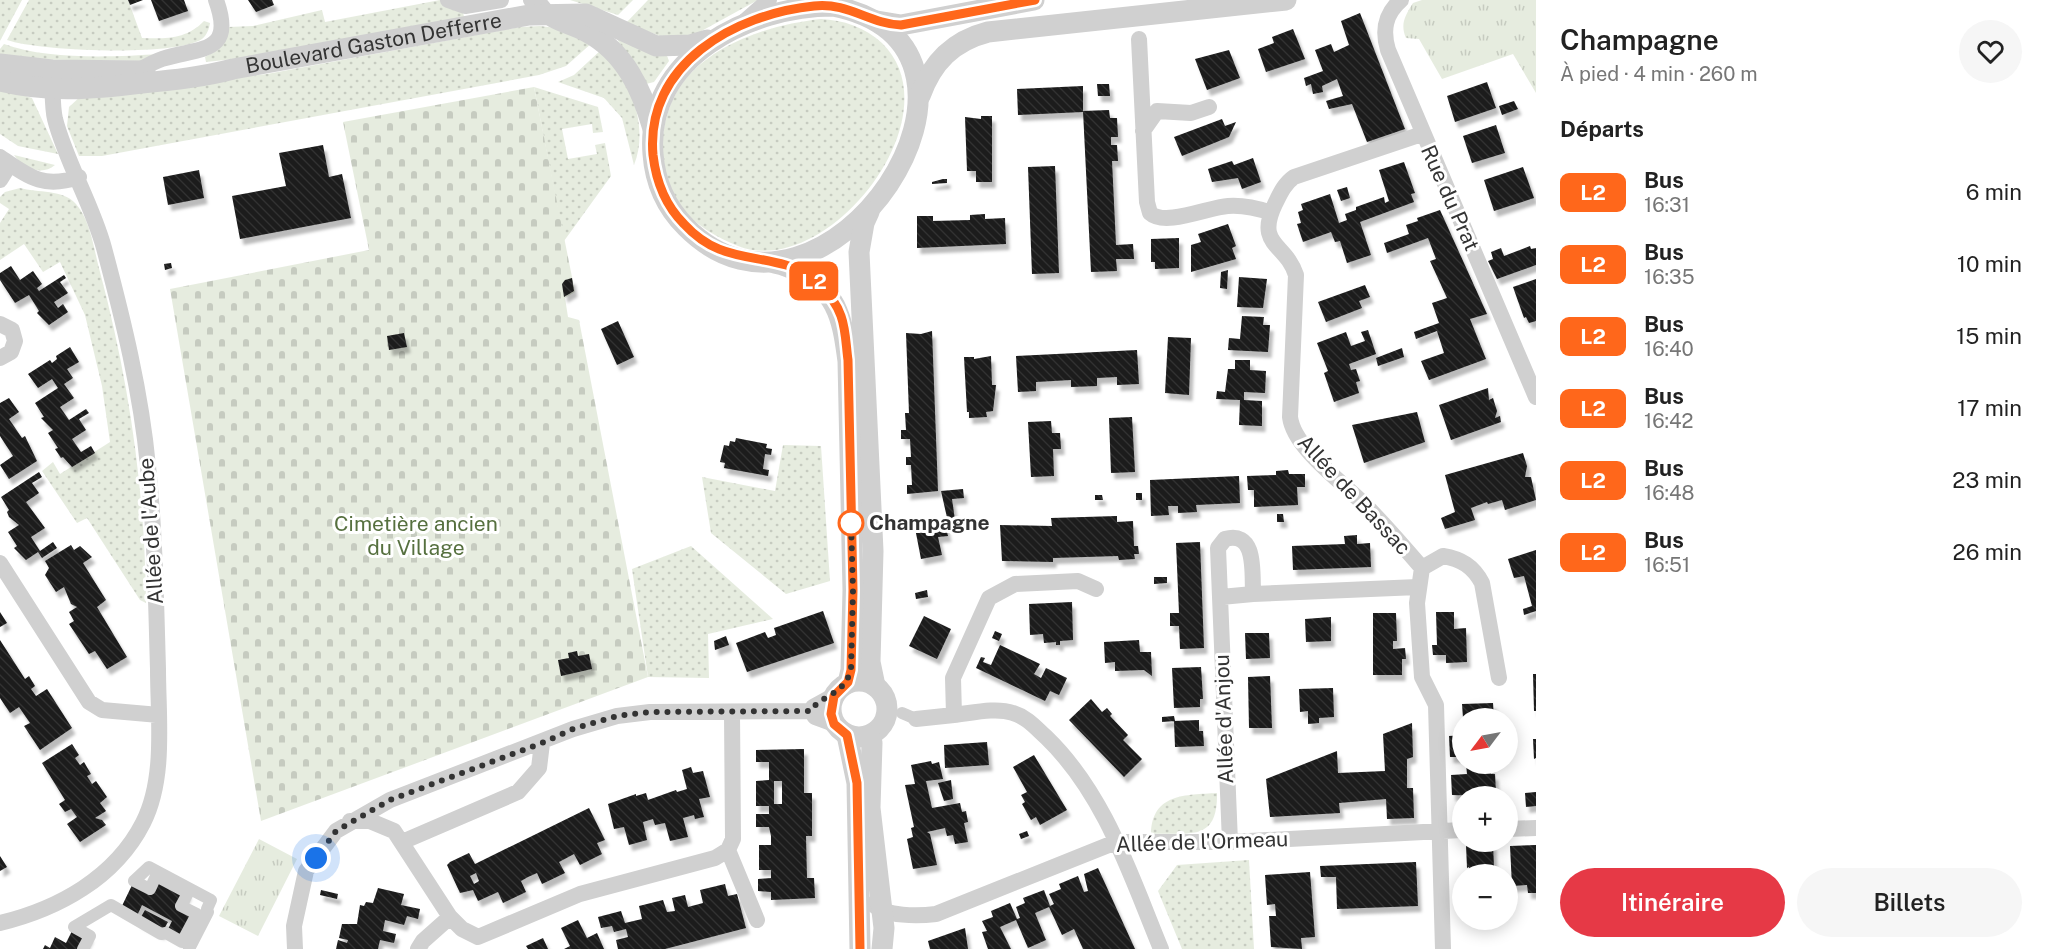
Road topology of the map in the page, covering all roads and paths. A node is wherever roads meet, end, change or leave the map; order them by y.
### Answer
1 (216, 0) edge
2 (448, 0) edge
3 (501, 0) edge
4 (531, 0) edge
5 (769, 0) edge
6 (1035, 0) edge
7 (1286, 0) edge
8 (1401, 0) edge
9 (829, 3) edge
10 (549, 15) junction
11 (878, 21) junction
12 (741, 25) junction
13 (719, 36) junction
14 (1139, 39) dead end
15 (0, 64) edge
16 (233, 69) junction
17 (136, 72) junction
18 (52, 80) junction
19 (0, 81) edge
20 (919, 100) junction
21 (1209, 107) dead end
22 (653, 130) junction
23 (1143, 131) junction
24 (1422, 134) junction
25 (5, 161) edge
26 (79, 177) junction
27 (0, 180) edge
28 (874, 203) junction
29 (1270, 213) junction
30 (764, 261) junction
31 (0, 324) edge
32 (0, 358) edge
33 (1536, 397) edge
34 (0, 563) edge
35 (1422, 568) junction
36 (1418, 587) junction
37 (1096, 589) dead end
38 (1253, 594) junction
39 (1221, 597) junction
40 (1499, 678) dead end
41 (875, 686) junction
42 (841, 689) junction
43 (811, 711) junction
44 (732, 713) junction
45 (159, 715) junction
46 (954, 715) junction
47 (909, 716) dead end
48 (841, 729) junction
49 (870, 736) junction
50 (542, 743) junction
51 (350, 821) junction
52 (1536, 828) edge
53 (1518, 829) edge
54 (1438, 830) junction
55 (1452, 830) edge
56 (857, 834) junction
57 (402, 842) junction
58 (1116, 842) junction
59 (1230, 842) junction
60 (728, 850) junction
61 (882, 910) junction
62 (450, 917) junction
63 (757, 920) dead end
64 (0, 923) edge
65 (474, 943) edge
66 (83, 949) edge
67 (189, 949) edge
68 (295, 949) edge
69 (418, 949) edge
70 (860, 949) edge
71 (882, 949) edge
72 (1161, 949) edge
73 (1443, 949) edge

1 - 17 street
2 - 3 street
4 - 10 street
5 - 12 street
6 - 11 street
7 - 20 street
8 - 24 street, Rue du Prat
9 - 11 street
9 - 12 street
10 - 13 street, Boulevard Gaston Defferre
10 - 16 street, Boulevard Gaston Defferre
10 - 22 street, Boulevard Gaston Defferre
11 - 20 street
12 - 13 street
13 - 22 street
14 - 23 street
15 - 18 street, Boulevard Gaston Defferre
16 - 17 street, Boulevard Gaston Defferre
16 - 18 street, Boulevard Gaston Defferre
17 - 18 street, Boulevard Gaston Defferre
18 - 19 street, Boulevard Gaston Defferre
18 - 26 street, Allée de l'Aube
20 - 28 street
21 - 23 street
22 - 30 street
23 - 29 street
24 - 29 street
24 - 33 street, Rue du Prat
25 - 26 street
25 - 27 street
26 - 45 street, Allée de l'Aube
28 - 30 street
28 - 41 street
29 - 35 street, Allée de Bassac
30 - 42 street
31 - 32 street
34 - 45 street
35 - 36 street, Allée de Bassac
35 - 40 street, Allée de Bassac
36 - 38 street
36 - 54 street, Allée de Bassac
37 - 46 street
38 - 39 street
38 - 39 street, Allée d'Anjou
39 - 59 street, Allée d'Anjou
41 - 42 street
41 - 49 street
42 - 43 street
42 - 48 street
43 - 44 street
43 - 48 street
44 - 50 street
44 - 60 street
45 - 64 street, Allée de l'Aube
46 - 47 street
46 - 58 street
48 - 49 street
48 - 56 street
49 - 61 street
50 - 51 street
50 - 57 street
51 - 57 street
51 - 68 street
52 - 53 street
54 - 55 street, Allée de l'Ormeau
54 - 59 street, Allée de l'Ormeau
54 - 73 street
56 - 61 street
56 - 70 street
57 - 62 street
58 - 59 street, Allée de l'Ormeau
58 - 61 street, Allée de l'Ormeau
58 - 72 street
60 - 63 street
60 - 65 street
61 - 71 street
62 - 65 street
62 - 69 street
66 - 67 street

